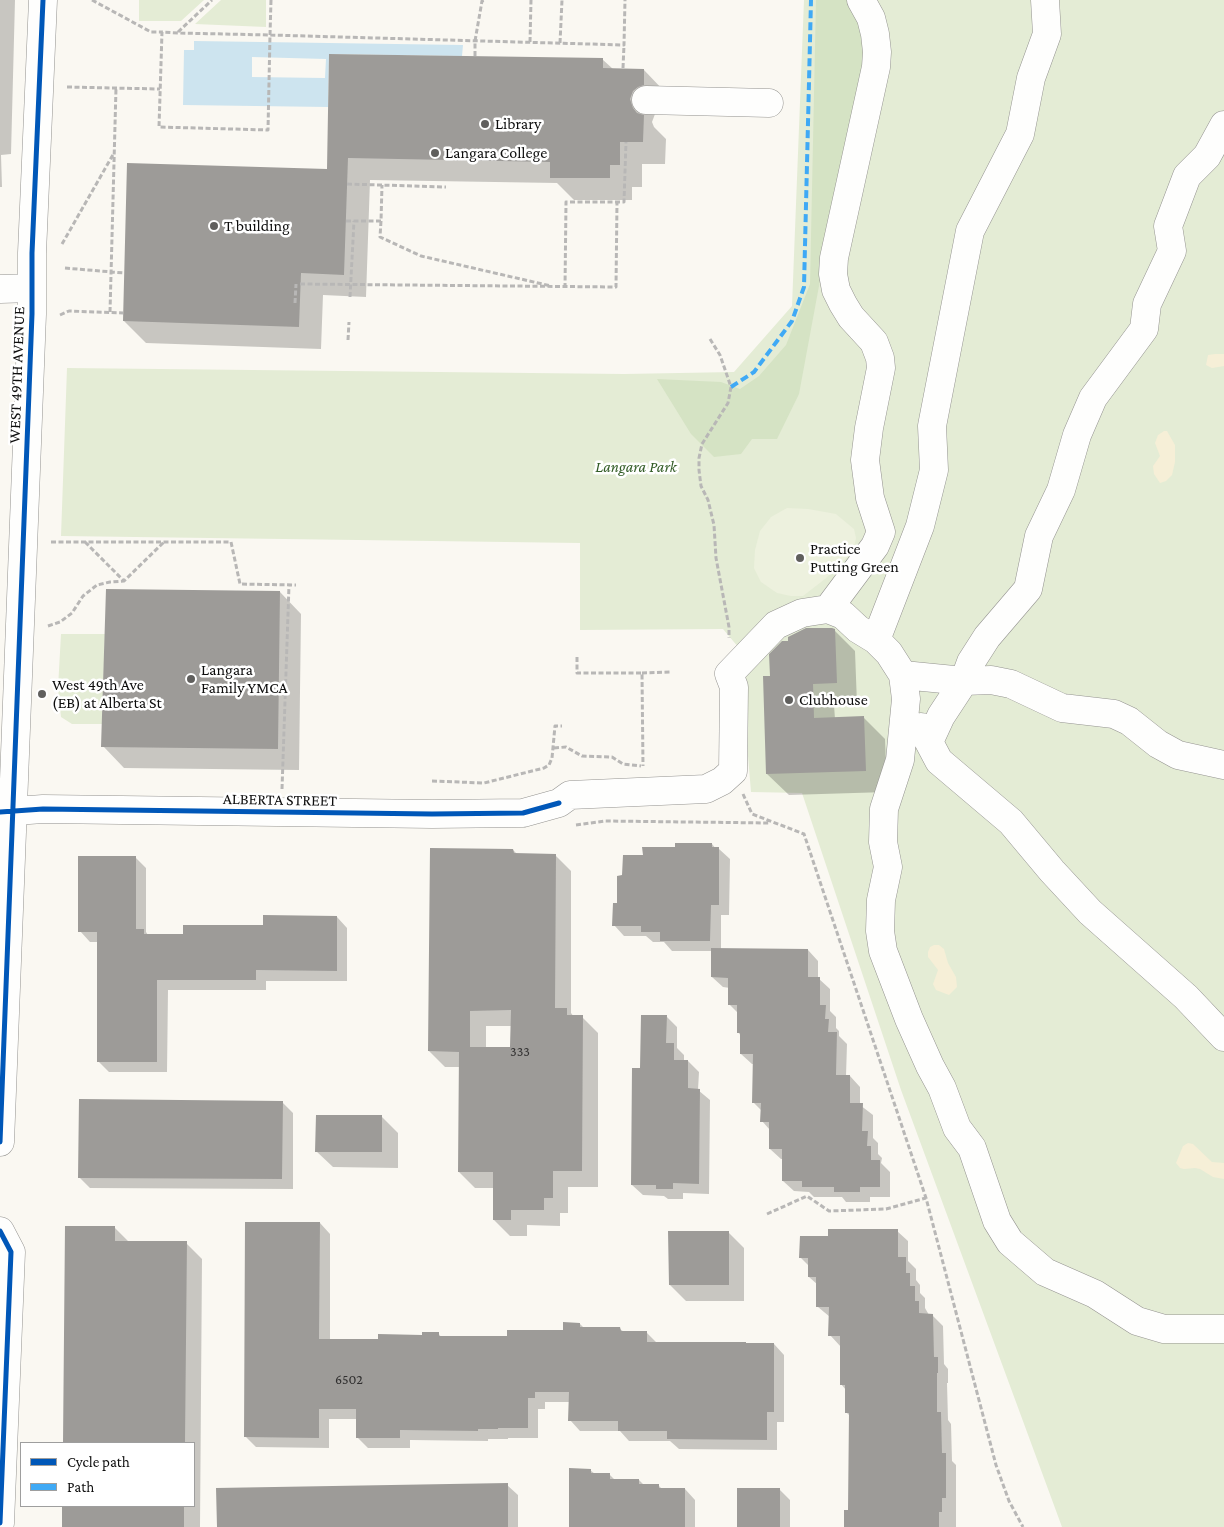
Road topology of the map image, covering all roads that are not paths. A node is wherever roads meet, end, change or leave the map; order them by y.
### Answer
1 (44, 0) edge
2 (861, 0) edge
3 (1045, 0) edge
4 (646, 100) dead end
5 (769, 103) dead end
6 (1224, 125) edge
7 (0, 288) edge
8 (32, 288) junction
9 (828, 609) junction
10 (876, 640) junction
11 (964, 681) junction
12 (904, 687) junction
13 (929, 742) junction
14 (1224, 764) edge
15 (6, 812) edge
16 (1224, 1036) edge
17 (0, 1142) edge
18 (0, 1231) edge
19 (1224, 1329) edge
20 (0, 1523) edge

1 - 8 street, WEST 49TH AVENUE
2 - 9 street
3 - 10 street
4 - 5 street
6 - 11 street
7 - 8 street
8 - 15 street, WEST 49TH AVENUE
9 - 10 street
9 - 15 street, ALBERTA STREET
10 - 12 street
11 - 12 street
11 - 13 street
11 - 14 street
12 - 13 street
12 - 19 street
13 - 16 street
15 - 17 street, WEST 49TH AVENUE
18 - 20 street

